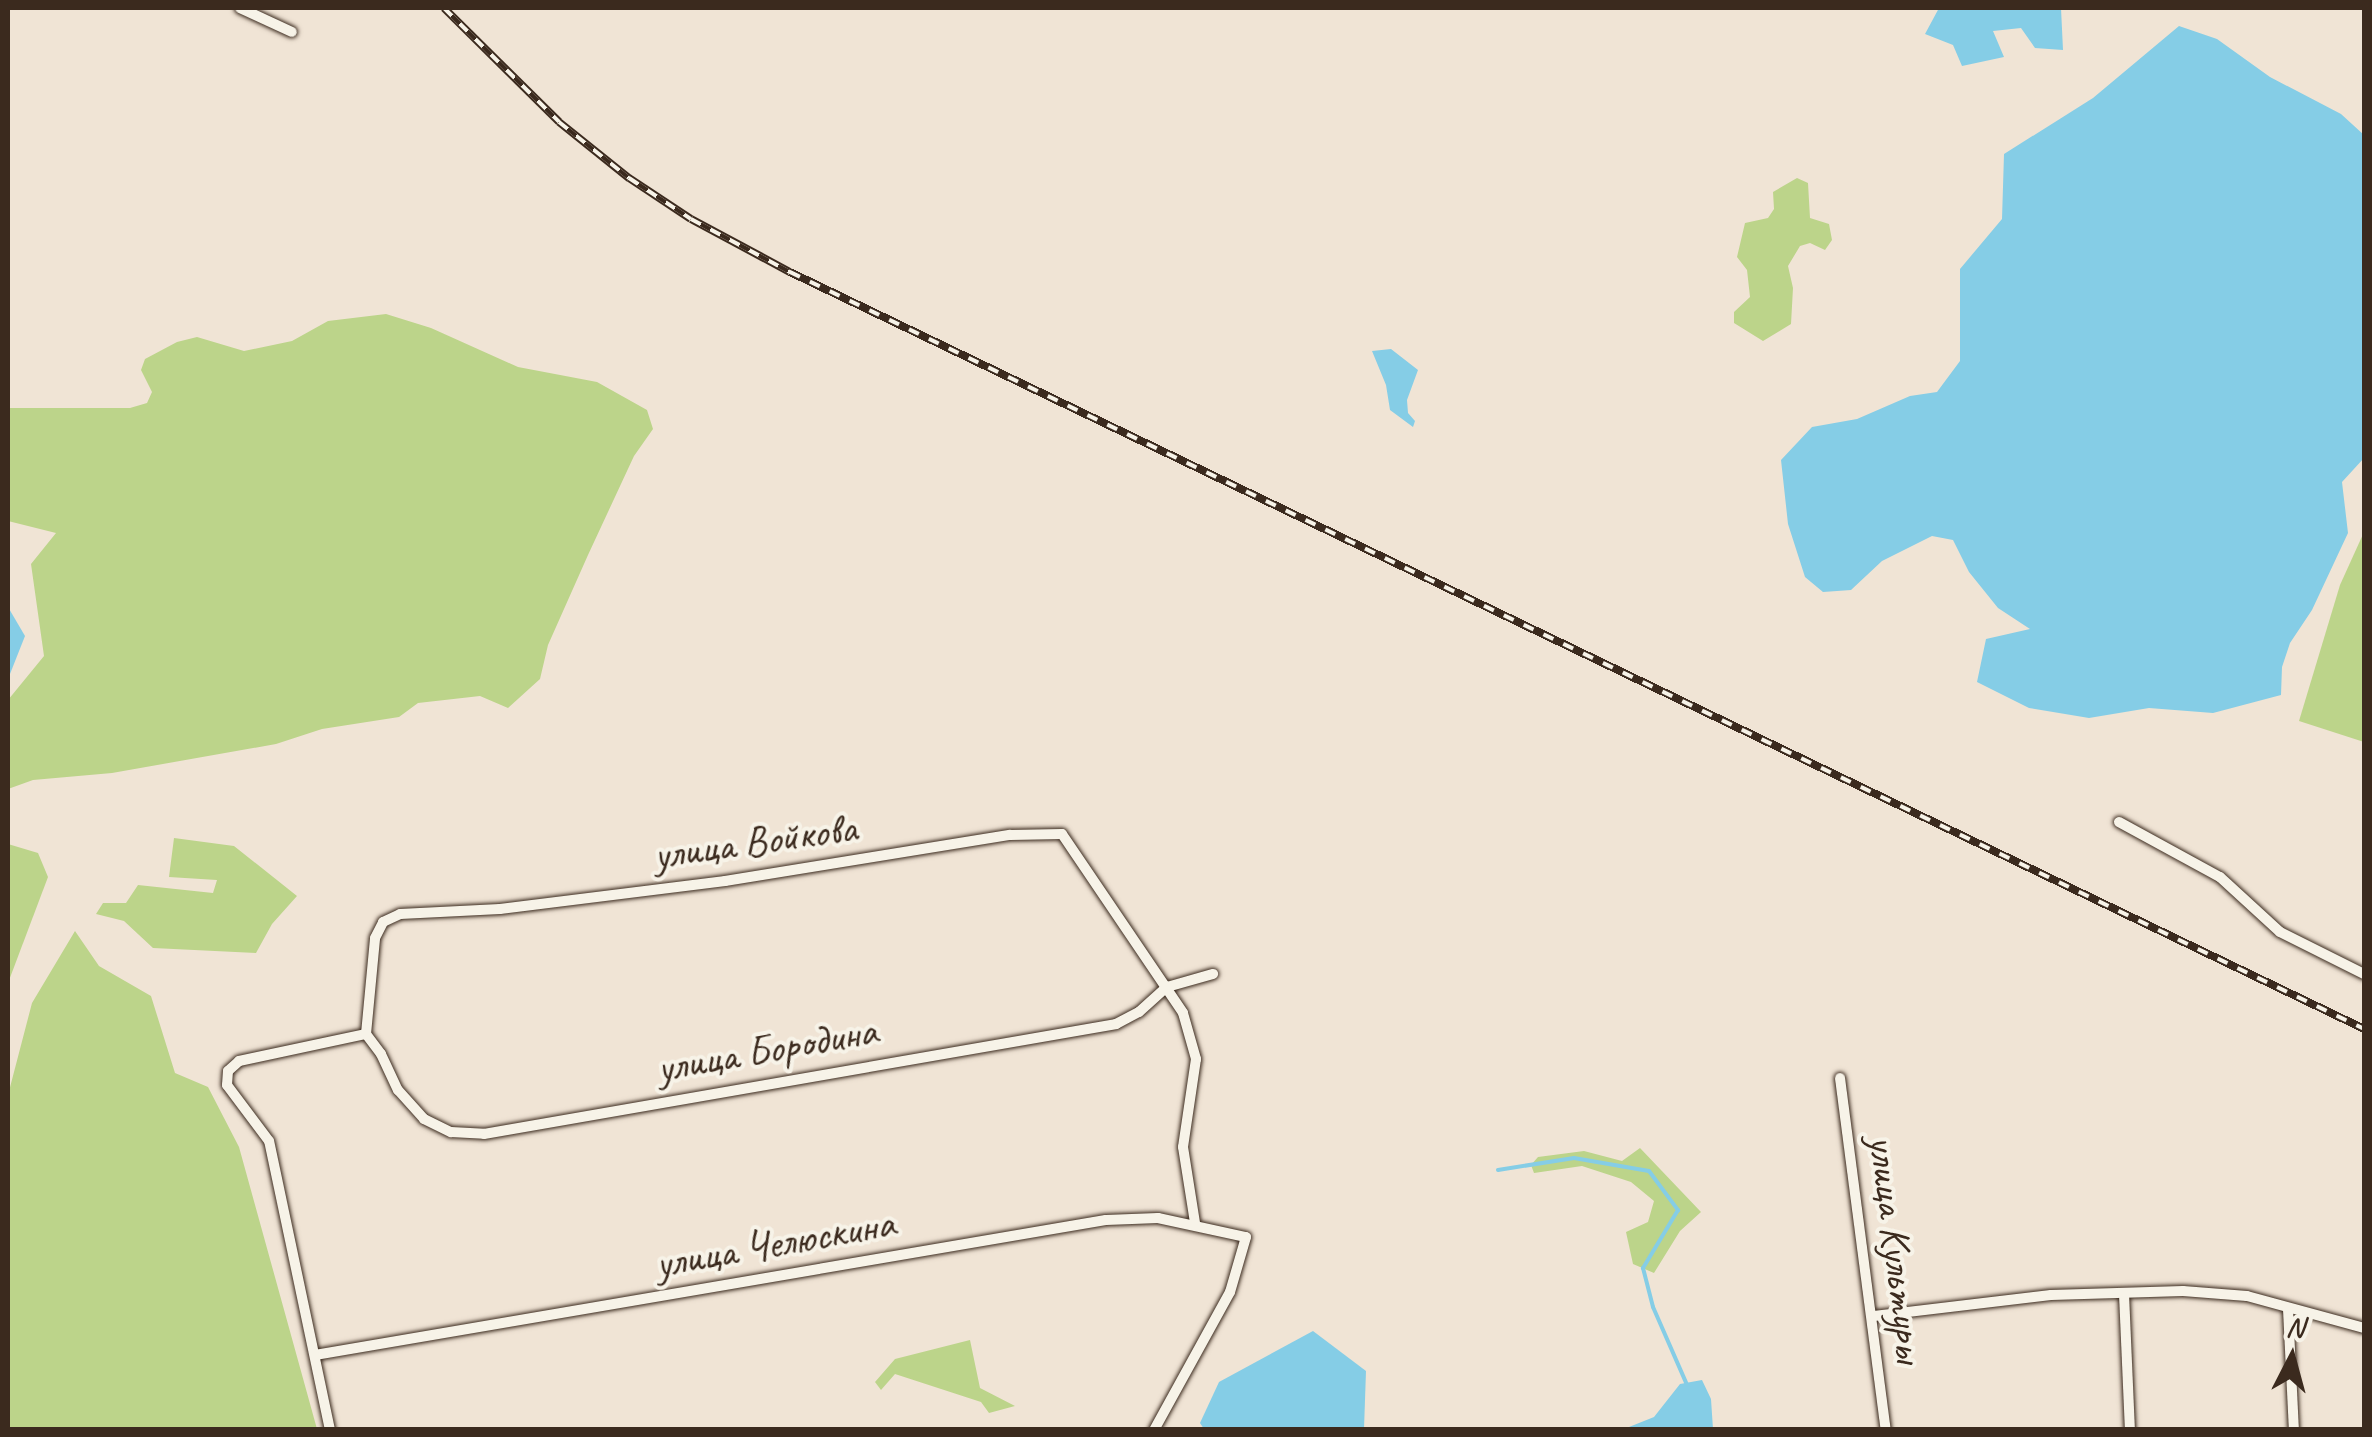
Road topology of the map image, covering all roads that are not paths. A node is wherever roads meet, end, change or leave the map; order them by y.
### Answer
1 (240, 8) edge
2 (292, 32) dead end
3 (2119, 822) dead end
4 (1213, 974) dead end
5 (2364, 974) edge
6 (1167, 987) junction
7 (366, 1034) junction
8 (1840, 1078) dead end
9 (1195, 1223) junction
10 (2124, 1294) junction
11 (2288, 1309) junction
12 (1874, 1316) junction
13 (2364, 1328) edge
14 (315, 1356) junction
15 (330, 1430) edge
16 (1154, 1430) edge
17 (1886, 1430) edge
18 (2130, 1430) edge
19 (2294, 1430) edge

1 - 2 street
3 - 5 street
4 - 6 street, улица Бородина
6 - 7 street, улица Бородина
6 - 7 street, улица Войкова
6 - 9 street
7 - 14 street
8 - 12 street, улица Культуры
9 - 14 street, улица Челюскина
9 - 16 street, улица Челюскина
10 - 11 street
10 - 12 street
10 - 18 street
11 - 13 street
11 - 19 street
12 - 17 street, улица Культуры
14 - 15 street

